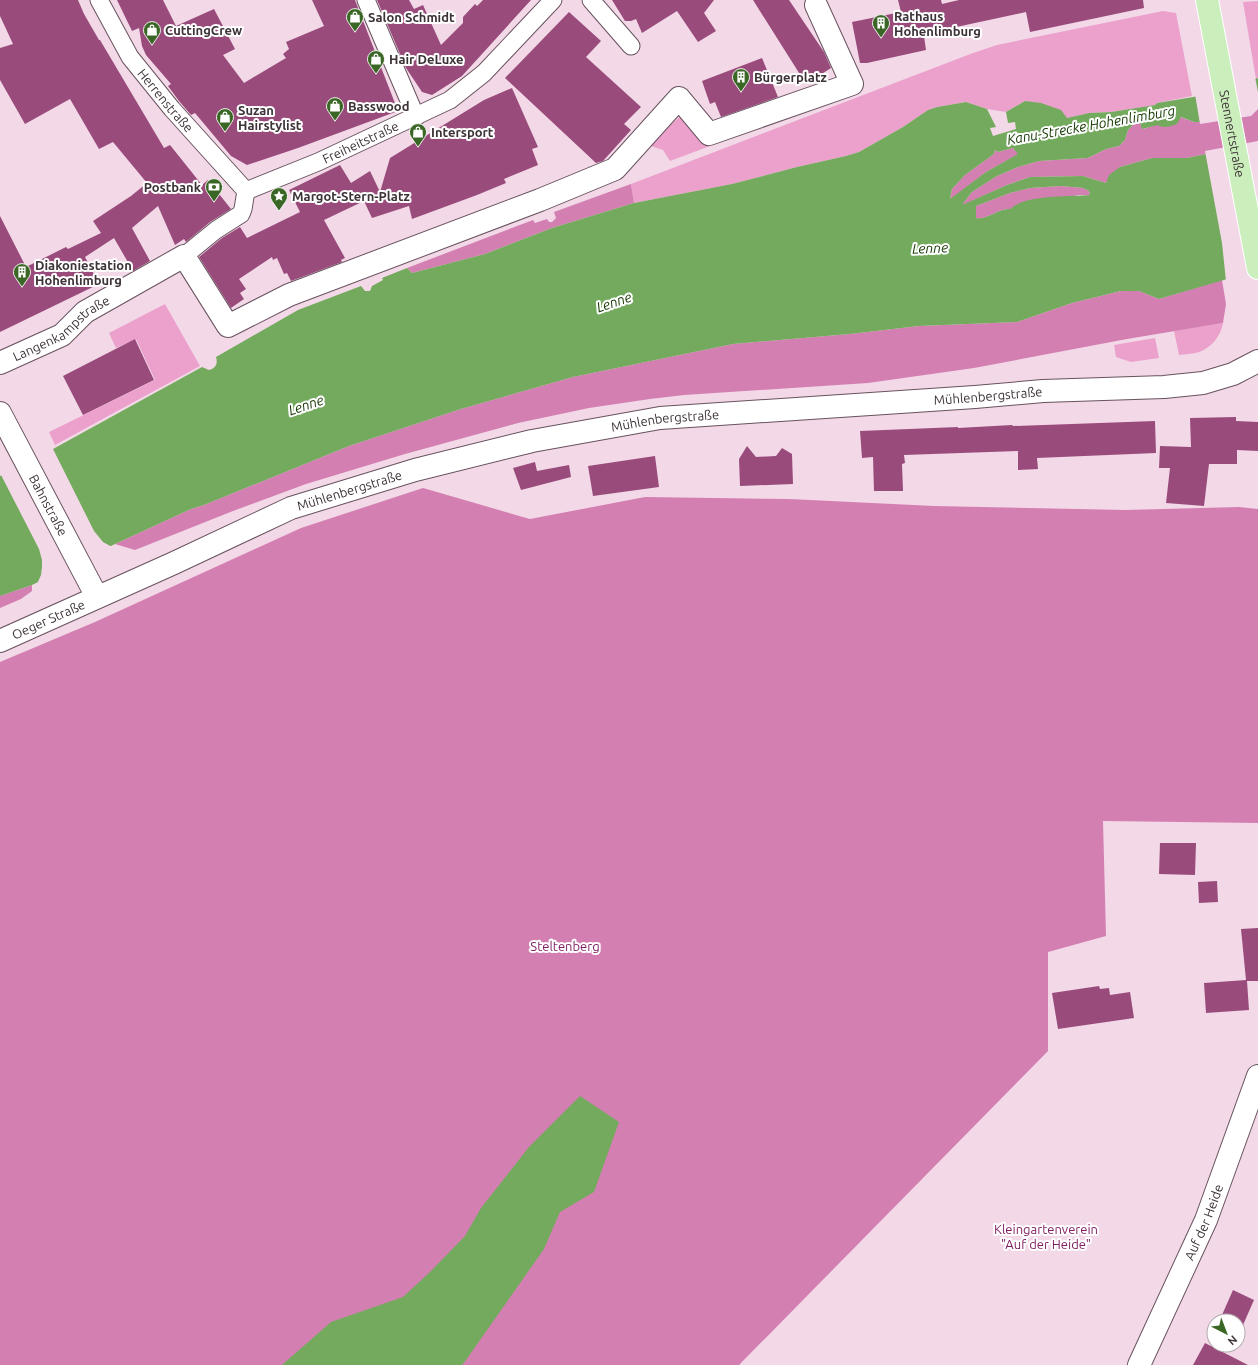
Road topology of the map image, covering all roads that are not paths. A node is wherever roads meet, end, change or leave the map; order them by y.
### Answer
1 (99, 0) edge
2 (366, 0) edge
3 (553, 0) edge
4 (591, 0) edge
5 (1207, 0) edge
6 (816, 4) dead end
7 (631, 46) dead end
8 (416, 117) junction
9 (246, 191) junction
10 (184, 256) junction
11 (1258, 268) edge
12 (1258, 361) edge
13 (0, 363) edge
14 (0, 413) edge
15 (93, 588) junction
16 (0, 641) edge
17 (1258, 1076) edge
18 (1139, 1365) edge

1 - 9 street, Herrenstraße
2 - 8 street
3 - 8 street, Freiheitstraße
4 - 7 street
5 - 11 main road, Stennertstraße
6 - 10 street
8 - 9 street, Freiheitstraße
9 - 10 street
10 - 13 street, Langenkampstraße
12 - 15 street, Mühlenbergstraße
14 - 15 street, Bahnstraße
15 - 16 street, Oeger Straße
17 - 18 street, Auf der Heide

